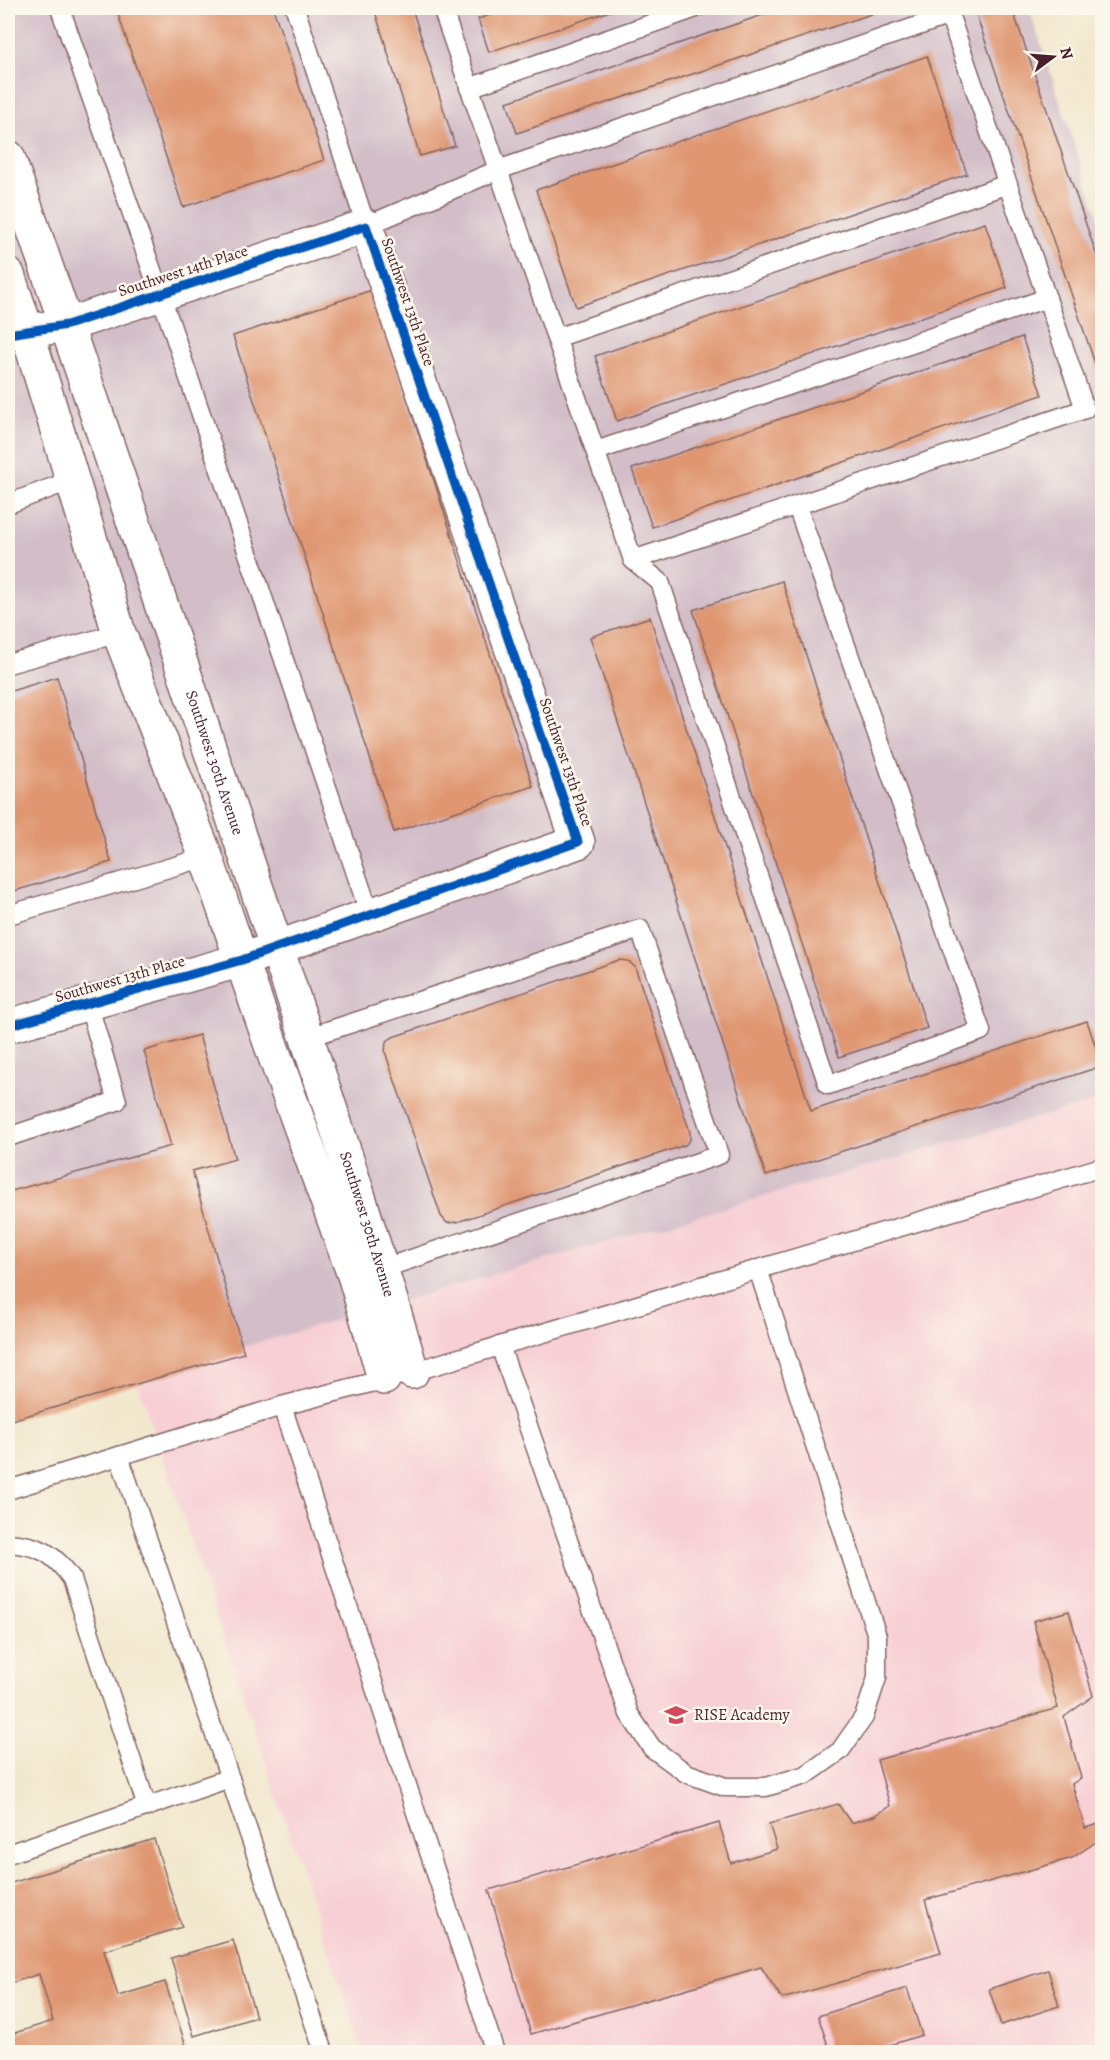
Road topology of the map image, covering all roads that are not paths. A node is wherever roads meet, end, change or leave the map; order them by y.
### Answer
1 (60, 8) edge
2 (295, 8) edge
3 (442, 8) edge
4 (696, 8) edge
5 (948, 11) edge
6 (469, 88) junction
7 (8, 157) edge
8 (498, 170) junction
9 (1008, 184) junction
10 (366, 226) junction
11 (8, 275) edge
12 (160, 294) junction
13 (1047, 298) junction
14 (67, 325) junction
15 (17, 332) edge
16 (556, 338) junction
17 (596, 451) junction
18 (72, 480) junction
19 (8, 504) edge
20 (797, 506) junction
21 (633, 560) junction
22 (119, 633) junction
23 (8, 664) edge
24 (206, 857) junction
25 (8, 915) edge
26 (370, 915) junction
27 (276, 948) junction
28 (242, 960) junction
29 (88, 1003) junction
30 (8, 1026) edge
31 (306, 1038) junction
32 (8, 1137) edge
33 (1102, 1167) edge
34 (758, 1269) junction
35 (368, 1274) junction
36 (500, 1346) junction
37 (398, 1375) junction
38 (282, 1406) junction
39 (118, 1456) junction
40 (8, 1490) edge
41 (8, 1543) edge
42 (230, 1778) junction
43 (147, 1807) junction
44 (8, 1854) edge
45 (324, 2052) edge
46 (495, 2052) edge

1 - 12 lane
2 - 10 lane
3 - 6 lane
4 - 6 lane
5 - 8 lane
5 - 9 lane
6 - 8 lane
7 - 14 street, Southwest 30th Avenue
8 - 10 lane
8 - 16 lane
9 - 13 lane
9 - 16 lane
10 - 12 street, Southwest 14th Place
10 - 26 street, Southwest 13th Place
11 - 15 street, Southwest 30th Avenue
12 - 14 street, Southwest 14th Place
12 - 26 lane
13 - 17 lane
13 - 20 lane
14 - 15 street, Southwest 14th Place
14 - 27 street, Southwest 30th Avenue
15 - 18 street, Southwest 30th Avenue
16 - 17 lane
17 - 21 lane
18 - 19 lane
18 - 22 street, Southwest 30th Avenue
20 - 21 lane
20 - 21 lane
22 - 23 lane
22 - 24 street, Southwest 30th Avenue
24 - 25 lane
24 - 28 street, Southwest 30th Avenue
26 - 27 street, Southwest 13th Place
27 - 28 street, Southwest 13th Place
27 - 31 street, Southwest 30th Avenue
28 - 29 street, Southwest 13th Place
28 - 35 street, Southwest 30th Avenue
29 - 30 street, Southwest 13th Place
29 - 32 lane
31 - 35 street, Southwest 30th Avenue
31 - 35 lane
33 - 34 lane
34 - 36 lane
34 - 36 lane
35 - 37 street, Southwest 30th Avenue
36 - 37 lane
37 - 38 lane
38 - 39 lane
38 - 46 lane
39 - 40 lane
39 - 42 lane
41 - 43 lane
42 - 43 lane
42 - 45 lane
43 - 44 lane

